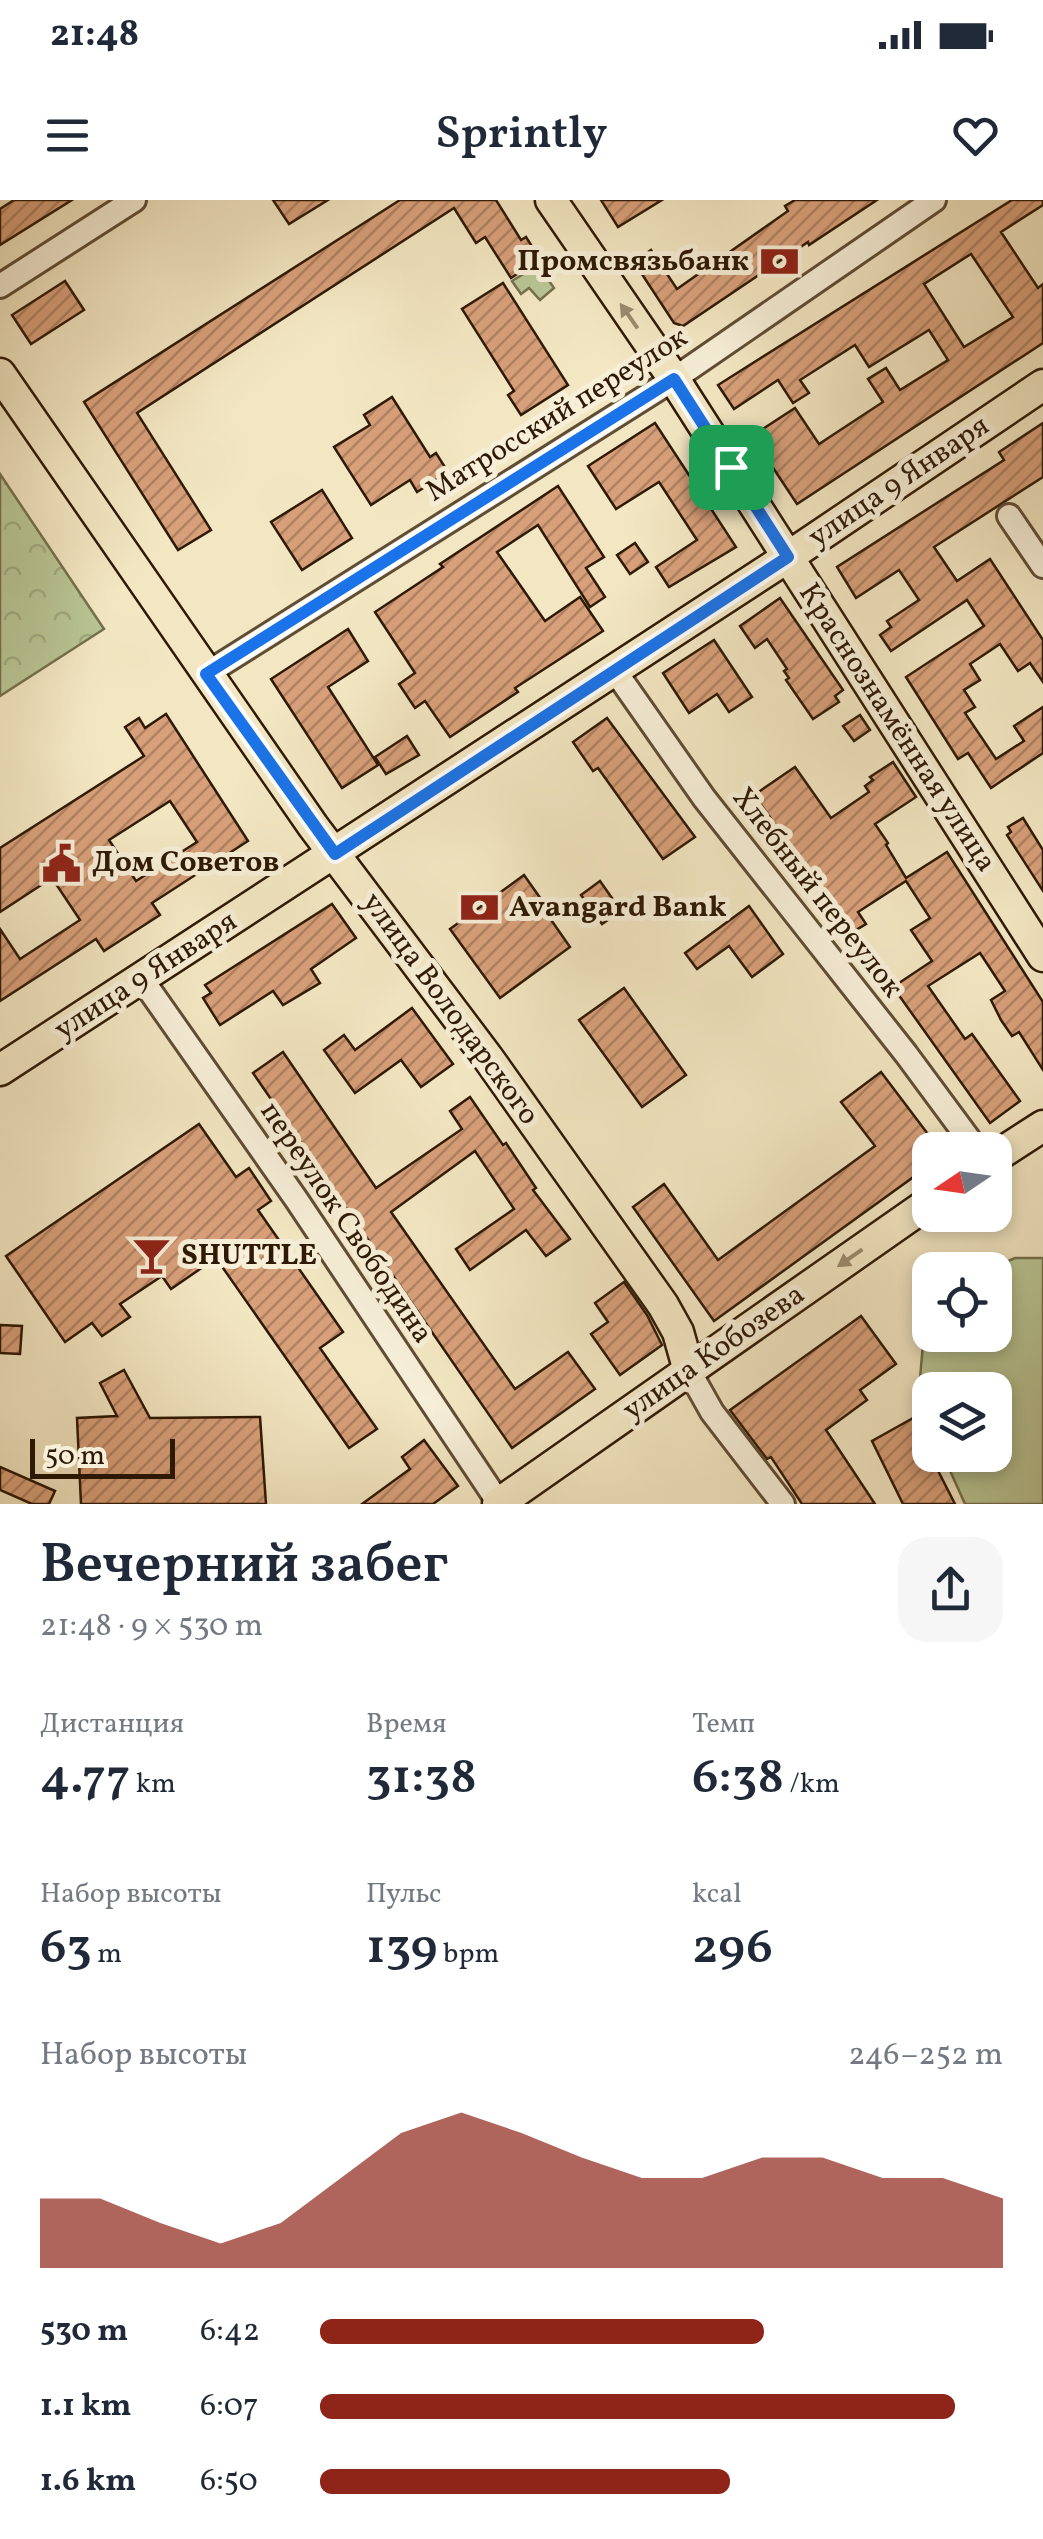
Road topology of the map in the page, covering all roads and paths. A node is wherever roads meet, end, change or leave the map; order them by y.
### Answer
1 (134, 200) edge
2 (552, 200) edge
3 (934, 200) edge
4 (0, 286) edge
5 (0, 374) edge
6 (674, 379) junction
7 (1043, 385) edge
8 (1009, 516) dead end
9 (788, 557) junction
10 (1043, 566) edge
11 (614, 670) junction
12 (206, 674) junction
13 (335, 854) junction
14 (1043, 956) edge
15 (141, 978) junction
16 (0, 1070) edge
17 (1043, 1126) edge
18 (964, 1132) edge
19 (1012, 1146) edge
20 (912, 1215) edge
21 (689, 1370) junction
22 (498, 1503) edge
23 (783, 1504) edge

1 - 4 street
6 -> 2 main road, Краснознамённая улица
3 - 6 street, Матросский переулок
5 - 12 main road, улица Володарского
6 - 9 main road, Краснознамённая улица
6 - 12 street, Матросский переулок
7 - 9 main road, улица 9 Января
8 - 10 street
9 - 11 main road, улица 9 Января
9 - 14 main road, Краснознамённая улица
11 - 13 main road, улица 9 Января
11 - 18 street, Хлебный переулок
12 - 13 main road, улица Володарского
13 - 15 main road, улица 9 Января
13 - 21 main road, улица Володарского
15 - 16 main road, улица 9 Января
15 - 22 street, переулок Свободина
17 - 19 main road
20 -> 21 main road, улица Кобозева
21 - 22 main road, улица Кобозева
21 - 23 street, улица Володарского

